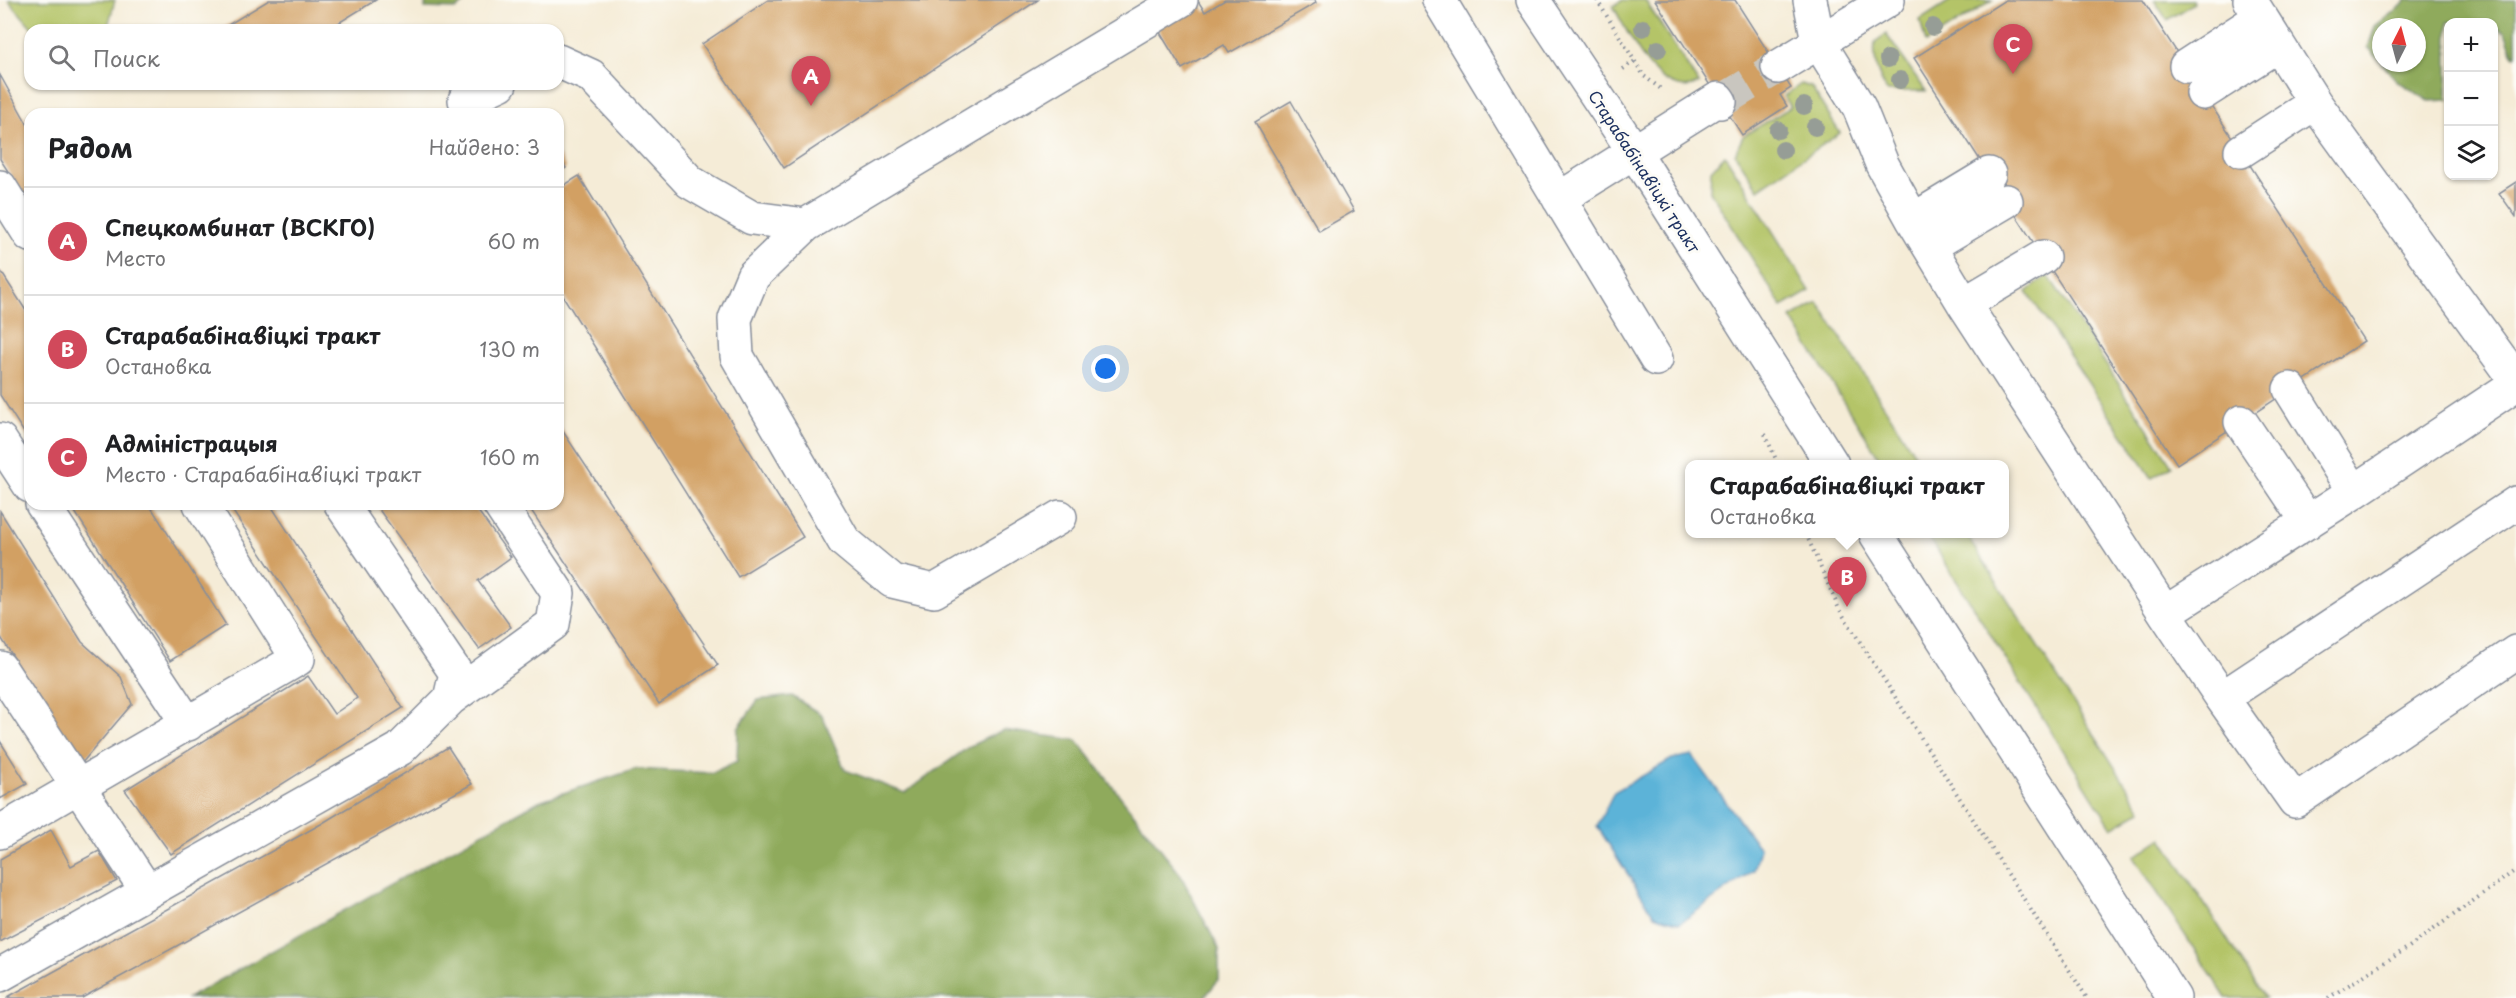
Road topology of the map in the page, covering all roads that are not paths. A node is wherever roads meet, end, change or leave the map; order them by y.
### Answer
1 (1181, 0) edge
2 (1439, 0) edge
3 (1533, 0) edge
4 (1810, 0) edge
5 (1888, 0) edge
6 (2255, 9) edge
7 (1818, 41) junction
8 (2278, 45) junction
9 (564, 64) edge
10 (2186, 66) dead end
11 (1778, 67) tunnel mouth
12 (487, 90) edge
13 (2203, 93) dead end
14 (465, 100) dead end
15 (1719, 100) tunnel mouth
16 (2315, 103) junction
17 (2241, 151) dead end
18 (1635, 153) junction
19 (1989, 174) dead end
20 (0, 187) edge
21 (1560, 199) junction
22 (2006, 201) dead end
23 (24, 225) edge
24 (806, 225) junction
25 (1921, 233) junction
26 (2043, 257) dead end
27 (1964, 304) junction
28 (1656, 359) dead end
29 (2516, 380) edge
30 (2516, 384) edge
31 (2290, 389) dead end
32 (2241, 422) dead end
33 (0, 440) edge
34 (1829, 460) edge
35 (24, 477) edge
36 (2354, 492) junction
37 (2516, 503) edge
38 (46, 510) edge
39 (204, 510) edge
40 (345, 510) edge
41 (503, 510) edge
42 (1060, 517) dead end
43 (2308, 522) junction
44 (1879, 538) edge
45 (2165, 613) junction
46 (2516, 652) edge
47 (0, 668) edge
48 (2222, 698) junction
49 (450, 699) junction
50 (188, 724) junction
51 (79, 786) junction
52 (0, 832) edge
53 (147, 891) junction
54 (0, 975) edge
55 (2174, 998) edge

1 - 24 street
2 - 21 street
3 - 18 street, Старабабінавіцкі тракт
4 - 7 street
5 - 7 street
6 - 8 street
6 - 10 street
7 - 11 street
7 - 25 street
8 - 13 street
8 - 16 street
9 - 24 street
12 - 14 street
15 - 18 street
16 - 17 street
16 - 29 street
18 - 21 street
18 - 34 street, Старабабінавіцкі тракт
19 - 25 street
20 - 23 street
21 - 28 street
22 - 25 street
24 - 42 street
25 - 27 street
26 - 27 street
27 - 45 street
30 - 36 street
31 - 36 street
32 - 43 street
33 - 35 street
36 - 43 street
37 - 48 street
38 - 50 street
39 - 50 street
40 - 49 street
41 - 49 street
43 - 45 street
44 - 55 street
45 - 48 street
46 - 48 street
47 - 51 street
49 - 53 street
50 - 51 street
51 - 52 street
51 - 53 street
53 - 54 street

